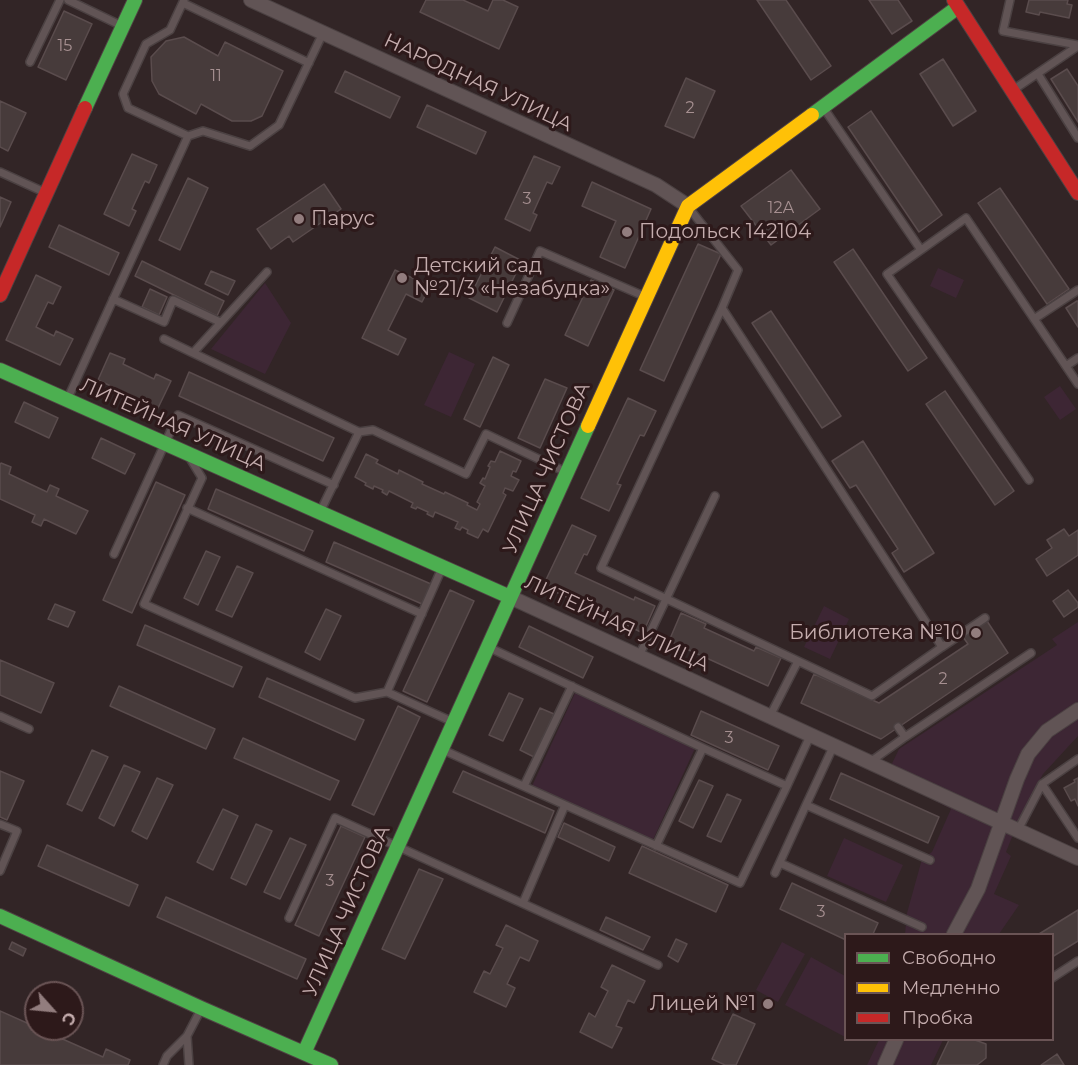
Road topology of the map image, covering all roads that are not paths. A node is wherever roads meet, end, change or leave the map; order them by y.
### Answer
1 (60, 0) edge
2 (68, 0) edge
3 (135, 0) edge
4 (250, 0) edge
5 (1010, 0) edge
6 (183, 2) edge
7 (956, 4) edge
8 (123, 26) junction
9 (324, 33) junction
10 (1078, 45) edge
11 (30, 62) dead end
12 (309, 63) junction
13 (1038, 74) junction
14 (1012, 91) junction
15 (823, 107) junction
16 (188, 136) junction
17 (1078, 138) edge
18 (0, 172) edge
19 (46, 193) junction
20 (1078, 193) edge
21 (688, 206) junction
22 (921, 250) junction
23 (267, 272) dead end
24 (1078, 290) edge
25 (0, 294) edge
26 (646, 297) junction
27 (113, 299) junction
28 (722, 308) junction
29 (1034, 319) junction
30 (220, 322) junction
31 (507, 322) dead end
32 (164, 339) dead end
33 (193, 353) junction
34 (1078, 358) edge
35 (1066, 366) junction
36 (0, 370) edge
37 (1078, 384) edge
38 (67, 400) junction
39 (359, 432) junction
40 (166, 444) junction
41 (187, 453) junction
42 (566, 472) junction
43 (1029, 480) dead end
44 (334, 485) junction
45 (715, 496) dead end
46 (187, 508) junction
47 (320, 512) junction
48 (114, 554) dead end
49 (443, 567) junction
50 (510, 597) junction
51 (666, 598) junction
52 (422, 614) junction
53 (985, 618) dead end
54 (488, 646) junction
55 (942, 647) junction
56 (1031, 653) dead end
57 (639, 656) junction
58 (798, 661) junction
59 (572, 686) junction
60 (387, 692) junction
61 (875, 693) junction
62 (881, 702) dead end
63 (1078, 710) edge
64 (0, 716) edge
65 (770, 716) junction
66 (453, 722) junction
67 (898, 727) dead end
68 (29, 729) dead end
69 (811, 734) junction
70 (905, 737) junction
71 (834, 745) junction
72 (703, 748) junction
73 (441, 749) junction
74 (1078, 759) edge
75 (870, 762) junction
76 (1042, 784) junction
77 (525, 786) junction
78 (787, 786) junction
79 (565, 805) junction
80 (806, 805) junction
81 (1001, 823) junction
82 (0, 824) edge
83 (1018, 830) junction
84 (1078, 838) edge
85 (398, 846) junction
86 (656, 846) junction
87 (1078, 858) edge
88 (930, 860) dead end
89 (780, 863) junction
90 (0, 871) edge
91 (775, 873) dead end
92 (524, 903) junction
93 (0, 916) edge
94 (289, 918) dead end
95 (922, 927) dead end
96 (955, 933) edge
97 (1078, 961) edge
98 (658, 964) dead end
99 (1054, 977) edge
100 (201, 1008) junction
101 (187, 1036) junction
102 (896, 1041) edge
103 (304, 1053) junction
104 (163, 1065) edge
105 (189, 1065) edge
106 (331, 1065) edge
107 (885, 1065) edge

1 - 11 lane
2 - 8 lane
3 - 8 street
4 - 9 street, НАРОДНАЯ УЛИЦА
5 - 10 lane
6 - 12 lane
6 - 16 lane
7 - 14 street
7 - 15 street, УЛИЦА ЧИСТОВА
8 - 19 street
9 - 12 lane
9 - 21 street, НАРОДНАЯ УЛИЦА
10 - 13 lane
12 - 16 lane
13 - 14 lane
13 - 17 lane
14 - 20 street
15 - 21 street, УЛИЦА ЧИСТОВА
15 - 22 lane
16 - 27 lane
18 - 19 lane
19 - 25 street
21 - 26 street, УЛИЦА ЧИСТОВА
21 - 28 lane
22 - 29 lane
22 - 43 lane
23 - 30 lane
24 - 29 lane
26 - 31 lane
26 - 42 street, УЛИЦА ЧИСТОВА
27 - 30 lane
27 - 38 lane
28 - 51 lane
28 - 55 lane
29 - 35 lane
30 - 33 lane
32 - 33 lane
33 - 39 lane
34 - 35 lane
35 - 37 lane
36 - 38 street, ЛИТЕЙНАЯ УЛИЦА
38 - 40 street, ЛИТЕЙНАЯ УЛИЦА
39 - 42 lane
39 - 44 lane
40 - 41 street, ЛИТЕЙНАЯ УЛИЦА
40 - 44 lane
40 - 48 lane
41 - 46 lane
41 - 47 street, ЛИТЕЙНАЯ УЛИЦА
42 - 50 street, УЛИЦА ЧИСТОВА
44 - 47 lane
45 - 51 lane
46 - 52 lane
46 - 60 lane
47 - 49 street, ЛИТЕЙНАЯ УЛИЦА
49 - 50 street, ЛИТЕЙНАЯ УЛИЦА
49 - 52 lane
50 - 54 street, УЛИЦА ЧИСТОВА
50 - 57 street, ЛИТЕЙНАЯ УЛИЦА
51 - 57 lane
51 - 58 lane
52 - 60 lane
53 - 55 lane
54 - 59 lane
54 - 66 street, УЛИЦА ЧИСТОВА
55 - 61 lane
56 - 70 lane
57 - 65 street, ЛИТЕЙНАЯ УЛИЦА
58 - 61 lane
58 - 65 lane
59 - 72 lane
59 - 77 lane
60 - 66 lane
61 - 62 lane
63 - 81 street
64 - 68 lane
65 - 69 street, ЛИТЕЙНАЯ УЛИЦА
66 - 73 street, УЛИЦА ЧИСТОВА
67 - 70 lane
69 - 71 street, ЛИТЕЙНАЯ УЛИЦА
69 - 78 lane
70 - 75 lane
71 - 75 street, ЛИТЕЙНАЯ УЛИЦА
71 - 80 lane
72 - 78 lane
72 - 86 lane
73 - 77 lane
73 - 85 street, УЛИЦА ЧИСТОВА
74 - 76 lane
75 - 81 street, ЛИТЕЙНАЯ УЛИЦА
76 - 83 lane
76 - 84 lane
77 - 79 lane
78 - 86 lane
79 - 86 lane
79 - 92 lane
80 - 88 lane
80 - 89 lane
81 - 83 street, ЛИТЕЙНАЯ УЛИЦА
81 - 96 street
82 - 90 lane
83 - 87 street, ЛИТЕЙНАЯ УЛИЦА
85 - 92 lane
85 - 94 lane
85 - 103 street, УЛИЦА ЧИСТОВА
89 - 91 lane
89 - 95 lane
92 - 98 lane
93 - 100 street
97 - 99 lane
100 - 101 lane
100 - 103 street
101 - 104 lane
101 - 105 lane
102 - 107 street
103 - 106 street

